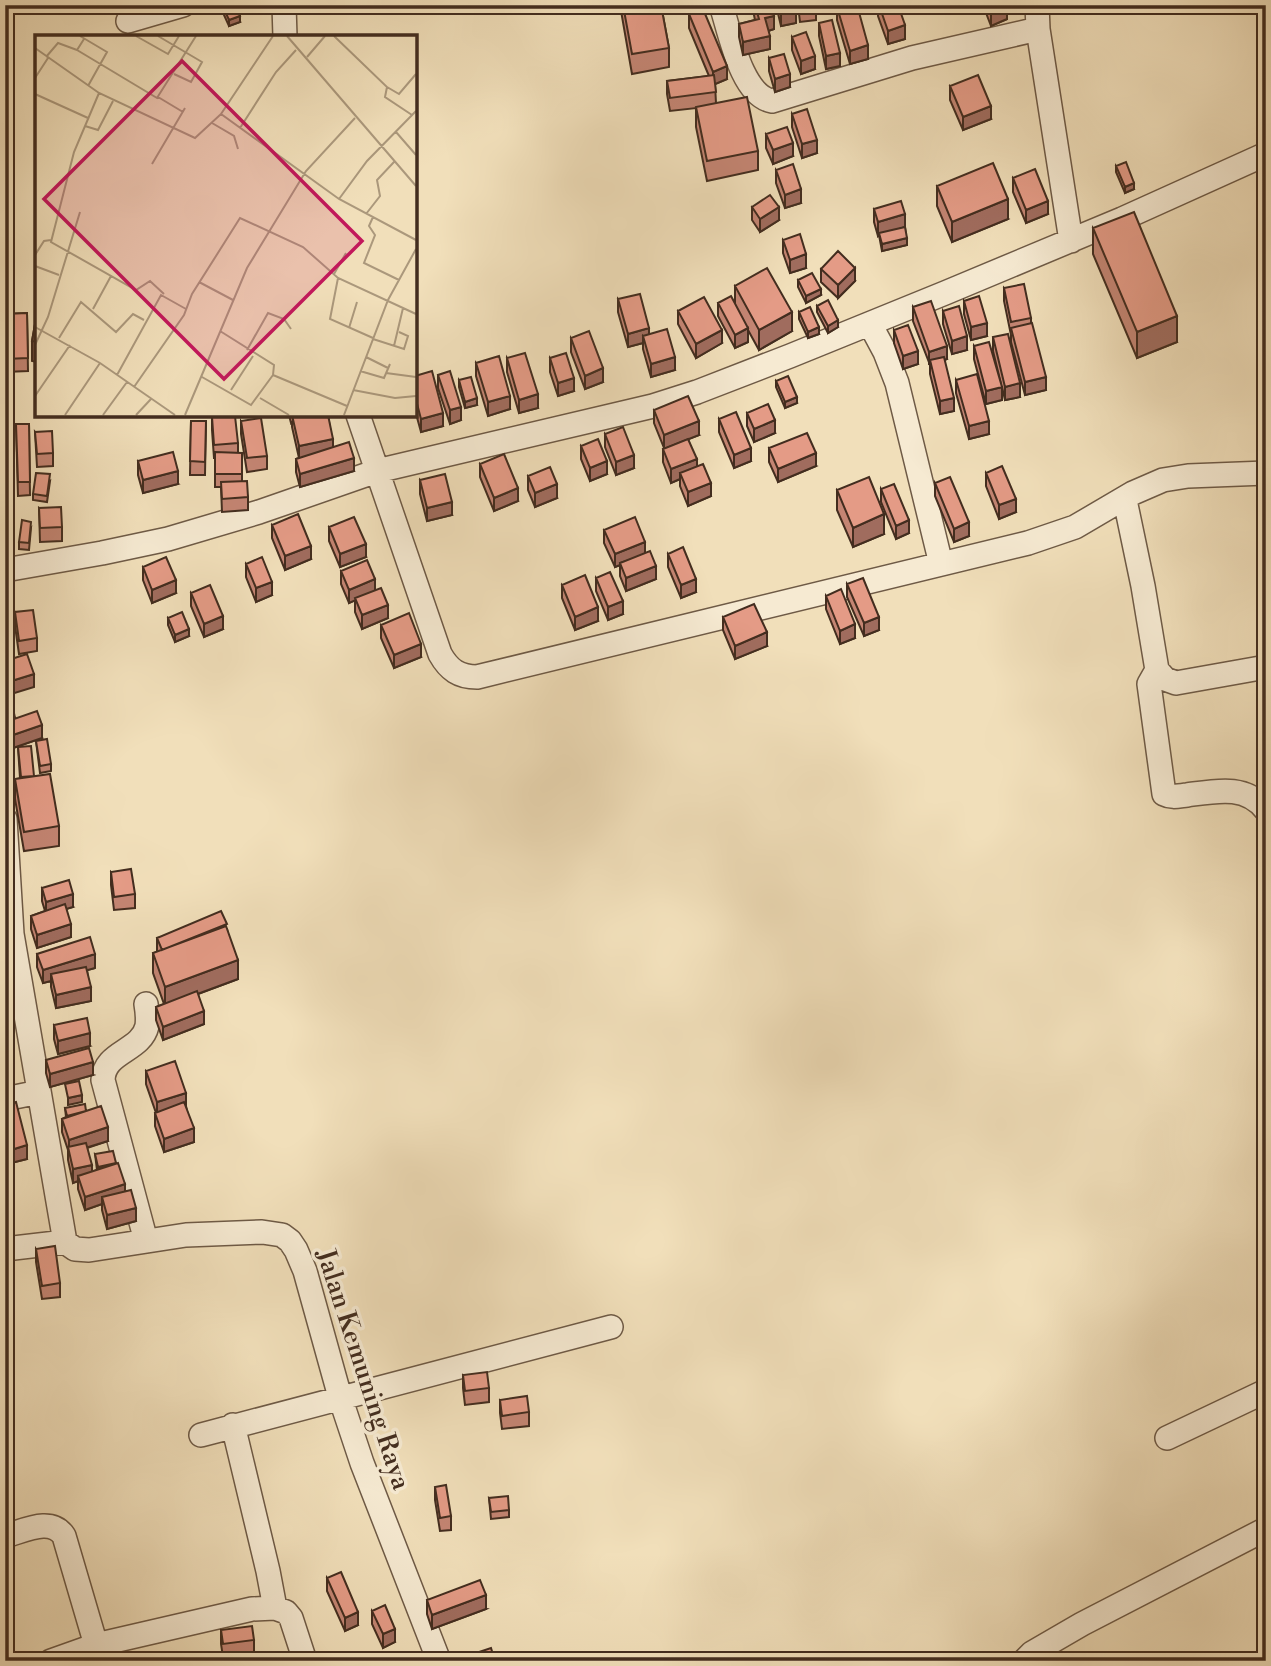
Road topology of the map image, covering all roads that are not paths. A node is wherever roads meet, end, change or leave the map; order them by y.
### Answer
1 (183, 5) edge
2 (284, 5) edge
3 (721, 5) edge
4 (1037, 5) edge
5 (128, 21) dead end
6 (1038, 29) junction
7 (285, 35) edge
8 (1266, 154) edge
9 (1071, 241) junction
10 (870, 324) junction
11 (358, 416) edge
12 (377, 471) junction
13 (1266, 473) edge
14 (1125, 500) junction
15 (941, 564) junction
16 (5, 570) edge
17 (1266, 667) edge
18 (1157, 670) junction
19 (1266, 810) edge
20 (5, 819) edge
21 (146, 1004) dead end
22 (39, 1092) junction
23 (5, 1099) edge
24 (146, 1241) junction
25 (65, 1242) junction
26 (5, 1249) edge
27 (611, 1327) dead end
28 (1266, 1391) edge
29 (340, 1397) junction
30 (233, 1425) junction
31 (201, 1435) dead end
32 (1167, 1438) dead end
33 (1266, 1529) edge
34 (5, 1536) edge
35 (275, 1608) junction
36 (96, 1645) junction
37 (1028, 1657) edge
38 (51, 1661) edge
39 (305, 1661) edge
40 (439, 1661) edge

1 - 5 street
2 - 7 street
3 - 6 street
4 - 6 street
6 - 9 street
8 - 9 street
9 - 10 street
10 - 12 street
10 - 15 street
11 - 12 street
12 - 15 street
12 - 16 street
13 - 14 street
14 - 15 street
14 - 18 street
17 - 18 street
18 - 19 street
20 - 22 street
21 - 24 street
22 - 23 street
22 - 25 street
24 - 25 street, Jalan Kemuning Raya
24 - 29 street, Jalan Kemuning Raya
25 - 26 street, Jalan Kemuning Raya
27 - 29 street
28 - 32 street
29 - 30 street
29 - 40 street, Jalan Kemuning Raya
30 - 31 street
30 - 35 street
33 - 37 street
34 - 36 street
35 - 36 street
35 - 39 street
36 - 38 street

